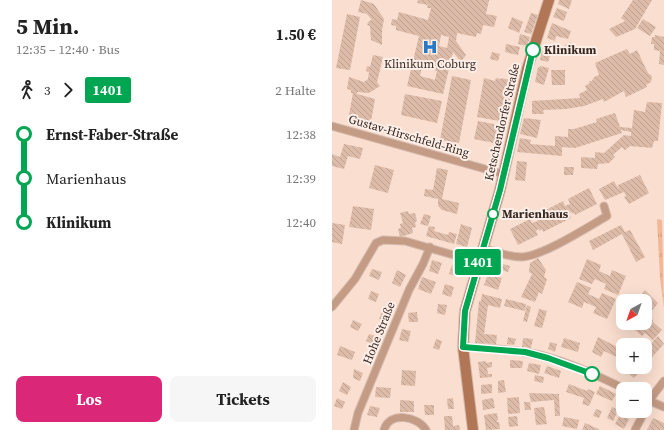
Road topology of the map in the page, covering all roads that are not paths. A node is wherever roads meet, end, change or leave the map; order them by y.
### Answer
1 (546, 1) edge
2 (332, 126) edge
3 (503, 174) junction
4 (604, 206) dead end
5 (430, 247) junction
6 (483, 248) junction
7 (478, 262) junction
8 (332, 307) edge
9 (463, 347) junction
10 (664, 381) edge
11 (616, 385) edge
12 (652, 394) edge
13 (652, 402) edge
14 (664, 407) edge
15 (641, 418) edge
16 (354, 430) edge
17 (384, 430) edge
18 (426, 430) edge
19 (473, 430) edge
20 (635, 430) edge

1 - 3 street, Ketschendorfer Straße
2 - 3 street, Gustav-Hirschfeld-Ring
3 - 6 street, Ketschendorfer Straße
4 - 6 street
5 - 7 street
5 - 8 street
5 - 16 street, Hohe Straße
6 - 7 street, Ketschendorfer Straße
7 - 9 street, Ketschendorfer Straße
9 - 11 street
9 - 19 street, Ketschendorfer Straße
10 - 12 street
13 - 14 street
15 - 20 street
17 - 18 street

